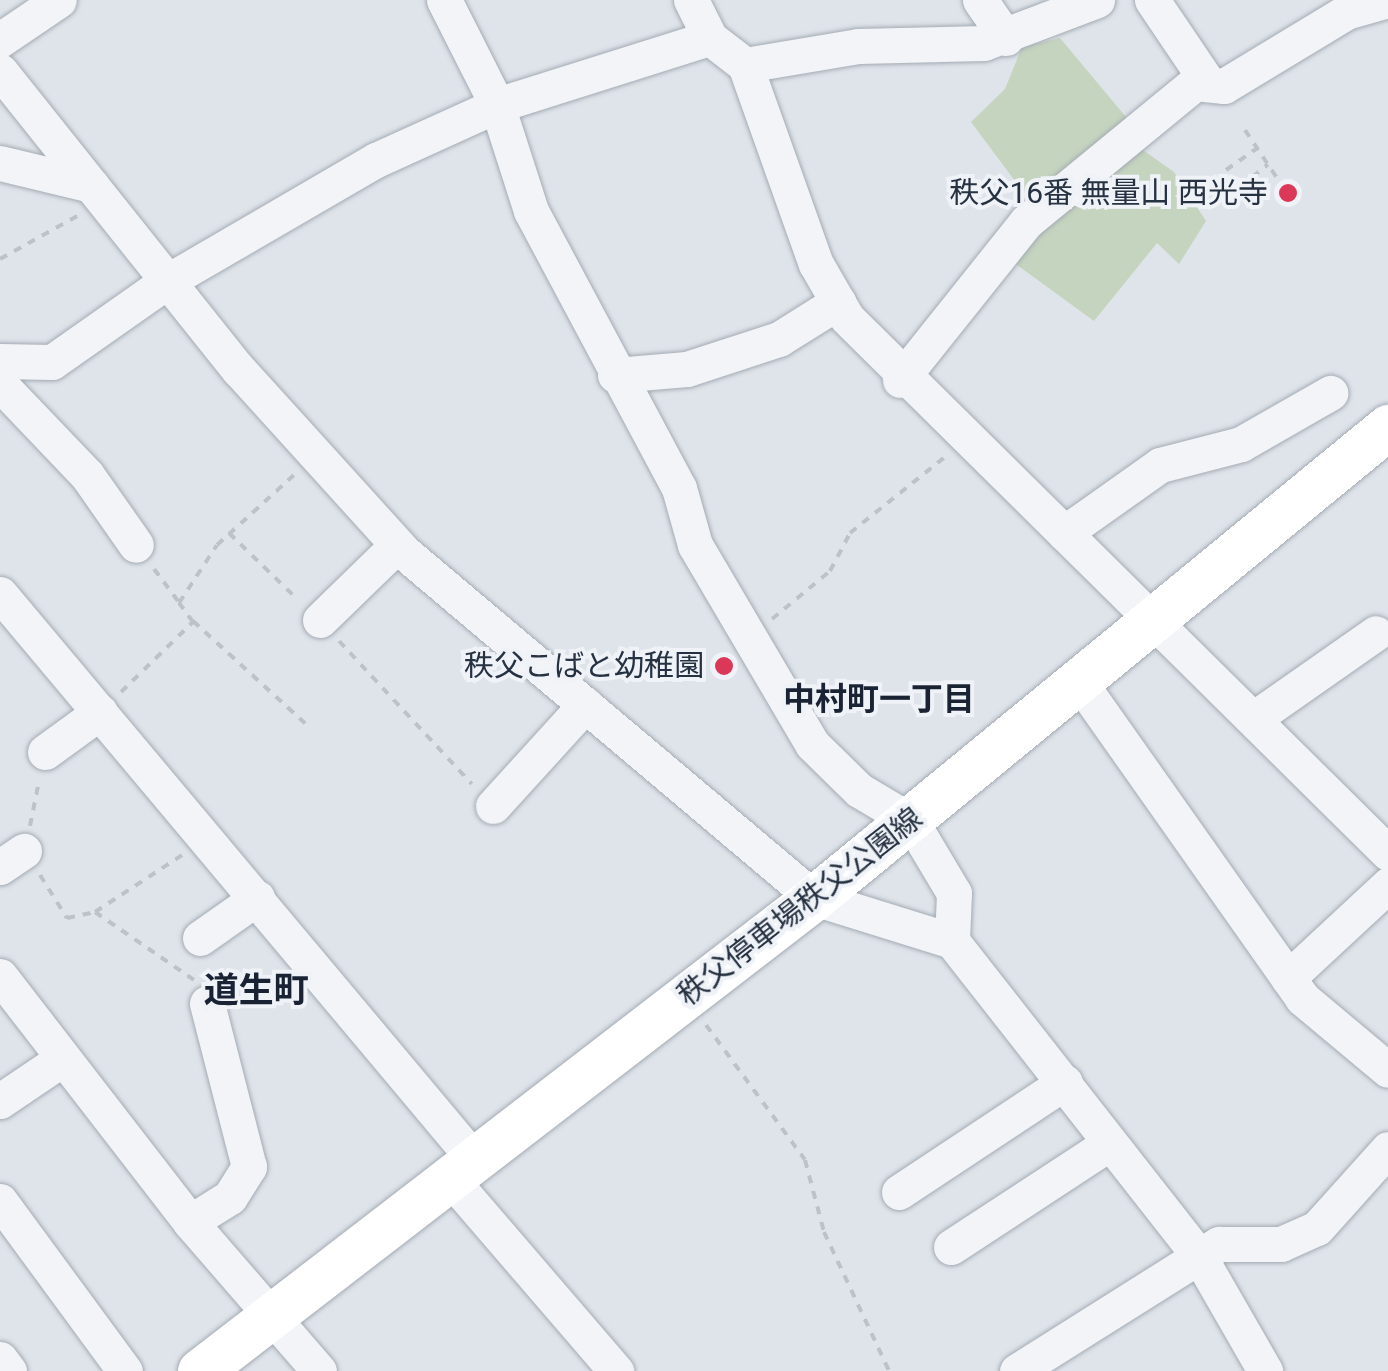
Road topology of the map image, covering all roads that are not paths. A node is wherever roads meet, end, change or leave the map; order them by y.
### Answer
1 (58, 0) edge
2 (444, 0) edge
3 (691, 0) edge
4 (980, 0) edge
5 (1097, 0) edge
6 (1152, 0) edge
7 (1388, 0) edge
8 (710, 38) junction
9 (1006, 38) junction
10 (0, 40) edge
11 (745, 65) junction
12 (0, 71) edge
13 (1204, 77) junction
14 (497, 105) junction
15 (0, 163) edge
16 (98, 193) junction
17 (166, 282) junction
18 (838, 302) junction
19 (0, 361) edge
20 (615, 375) junction
21 (900, 380) junction
22 (1330, 393) dead end
23 (6, 403) edge
24 (1383, 444) edge
25 (1064, 533) junction
26 (136, 545) road end
27 (397, 545) junction
28 (0, 594) edge
29 (1153, 617) junction
30 (320, 620) road end
31 (1376, 633) dead end
32 (1078, 680) junction
33 (584, 705) junction
34 (100, 712) junction
35 (1256, 717) junction
36 (45, 752) road end
37 (492, 806) road end
38 (911, 820) junction
39 (1384, 838) edge
40 (1388, 885) edge
41 (257, 898) junction
42 (814, 898) junction
43 (200, 938) dead end
44 (952, 941) junction
45 (0, 976) edge
46 (1288, 978) junction
47 (206, 1003) road end
48 (62, 1059) junction
49 (1388, 1070) edge
50 (1065, 1082) junction
51 (0, 1101) edge
52 (1110, 1144) junction
53 (1388, 1149) edge
54 (462, 1168) junction
55 (899, 1192) dead end
56 (0, 1201) edge
57 (190, 1222) junction
58 (951, 1247) dead end
59 (1200, 1256) junction
60 (272, 1313) junction
61 (0, 1359) edge
62 (9, 1371) edge
63 (125, 1371) edge
64 (200, 1371) edge
65 (318, 1371) edge
66 (616, 1371) edge
67 (1017, 1371) edge
68 (1264, 1371) edge

1 - 10 street
2 - 14 street
3 - 8 street
4 - 9 street
5 - 9 street
6 - 13 street
7 - 13 street
8 - 11 street
8 - 14 street
9 - 11 street
11 - 18 street
12 - 16 street
13 - 21 street
14 - 17 street
14 - 20 street
15 - 16 street
16 - 17 street
17 - 19 street
17 - 27 street
18 - 20 street
18 - 21 street
20 - 38 street
21 - 25 street
22 - 25 street
23 - 26 street
24 - 29 main road, 秩父停車場秩父公園線
25 - 29 street
27 - 30 street
27 - 33 street
28 - 34 street
29 - 32 main road, 秩父停車場秩父公園線
29 - 35 street
31 - 35 street
32 - 38 main road, 秩父停車場秩父公園線
32 - 46 street
33 - 37 street
33 - 42 street
34 - 36 street
34 - 41 street
35 - 39 street
38 - 42 main road, 秩父停車場秩父公園線
38 - 44 street
40 - 46 street
41 - 43 street
41 - 54 street
42 - 44 street
42 - 54 main road, 秩父停車場秩父公園線
44 - 50 street
45 - 48 street
46 - 49 street
47 - 57 street
48 - 51 street
48 - 57 street
50 - 52 street
50 - 55 street
52 - 58 street
52 - 59 street
53 - 59 street
54 - 60 main road, 秩父停車場秩父公園線
54 - 66 street
56 - 63 street
57 - 60 street
59 - 67 street
59 - 68 street
60 - 64 main road, 秩父停車場秩父公園線
60 - 65 street
61 - 62 street

